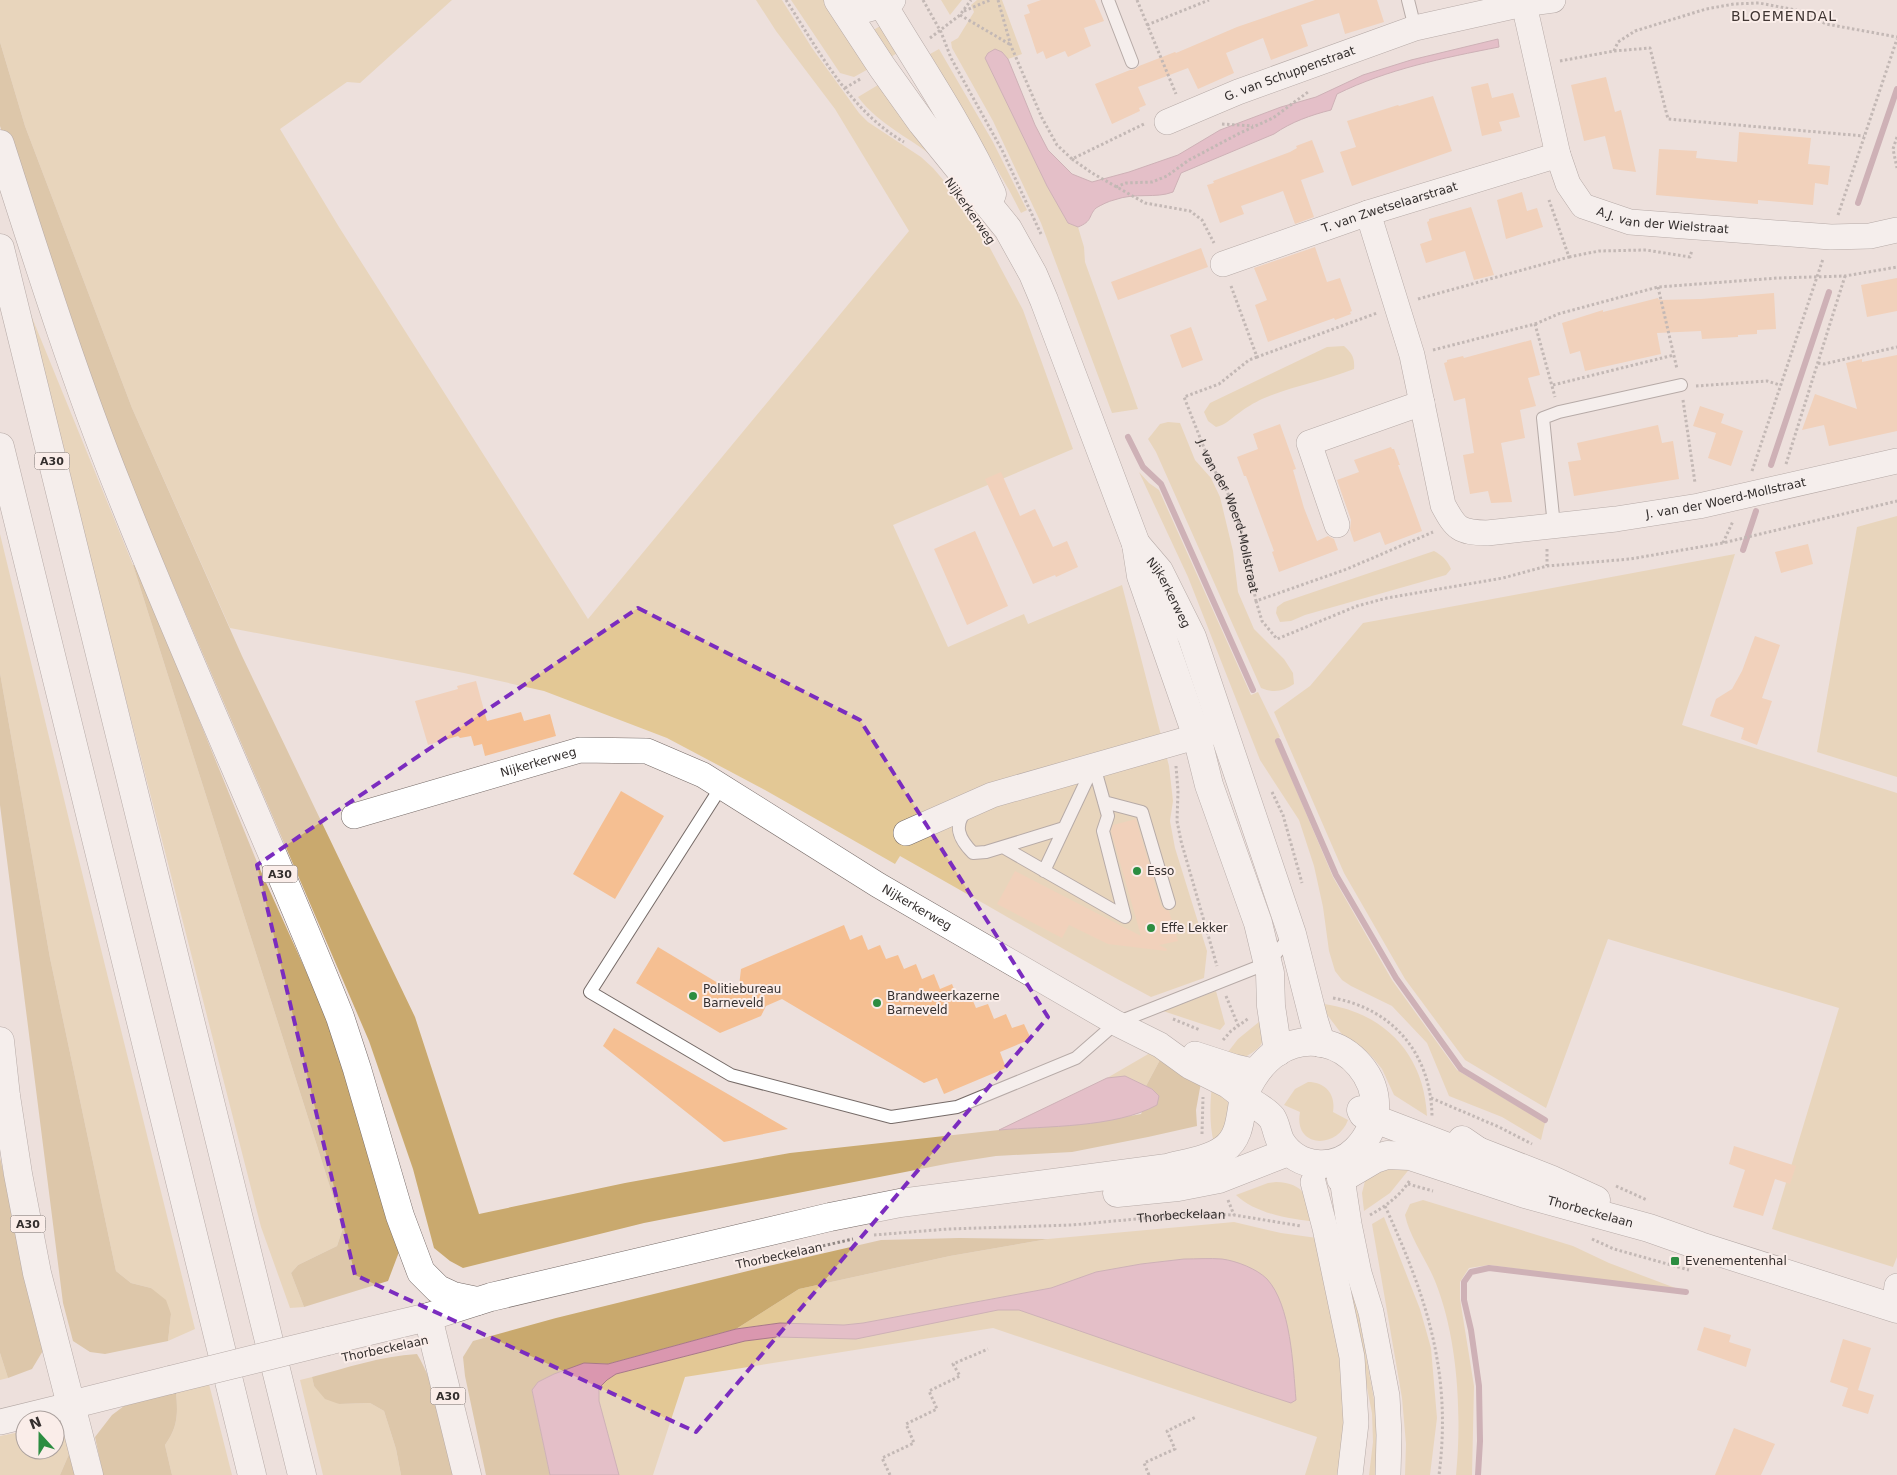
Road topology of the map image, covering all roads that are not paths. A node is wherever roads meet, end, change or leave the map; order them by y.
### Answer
1 (1108, 0) edge
2 (1408, 0) edge
3 (1553, 0) edge
4 (1523, 2) edge
5 (867, 3) edge
6 (1415, 28) junction
7 (1132, 62) dead end
8 (1176, 118) road end
9 (0, 144) edge
10 (1558, 155) junction
11 (1368, 213) junction
12 (1008, 229) junction
13 (1897, 230) edge
14 (0, 248) edge
15 (1223, 264) road end
16 (1681, 385) road end
17 (1422, 403) junction
18 (0, 447) edge
19 (1897, 461) edge
20 (1338, 525) dead end
21 (1554, 526) junction
22 (1136, 544) junction
23 (1224, 729) junction
24 (1184, 741) junction
25 (1094, 766) junction
26 (721, 787) junction
27 (1104, 802) junction
28 (973, 803) junction
29 (354, 816) dead end
30 (1064, 828) junction
31 (906, 833) dead end
32 (1003, 847) junction
33 (1044, 871) junction
34 (1169, 902) dead end
35 (1292, 934) junction
36 (1269, 968) junction
37 (1116, 1023) junction
38 (0, 1041) edge
39 (1321, 1043) junction
40 (1160, 1046) junction
41 (1288, 1053) junction
42 (1257, 1072) junction
43 (1251, 1102) junction
44 (1375, 1111) junction
45 (1478, 1151) junction
46 (1281, 1160) junction
47 (1346, 1170) junction
48 (1313, 1182) junction
49 (1649, 1228) junction
50 (477, 1301) junction
51 (1896, 1301) edge
52 (428, 1317) junction
53 (70, 1404) junction
54 (0, 1422) edge
55 (89, 1475) edge
56 (252, 1475) edge
57 (302, 1475) edge
58 (467, 1475) edge
59 (1350, 1475) edge
60 (1388, 1475) edge

1 - 7 lane
2 - 6 lane
3 - 4 street, G. van Schuppenstraat
4 - 6 street, G. van Schuppenstraat
4 - 10 street, A.J. van der Wielstraat
5 - 12 main road, Nijkerkerweg
5 - 12 main road, Nijkerkerweg
6 - 8 street, G. van Schuppenstraat
9 - 50 main road, A30
10 - 11 street, T. van Zwetselaarstraat
10 - 13 street, A.J. van der Wielstraat
11 - 15 street, T. van Zwetselaarstraat
11 - 17 street
12 - 22 main road, Nijkerkerweg
14 - 57 main road, A30
16 - 21 lane
17 - 20 street
17 - 21 street, J. van der Woerd-Mollstraat
18 - 56 main road
19 - 21 street, J. van der Woerd-Mollstraat
22 - 23 main road, Nijkerkerweg
22 - 24 main road, Nijkerkerweg
23 - 24 street
23 - 35 main road, Nijkerkerweg
24 - 25 street
24 - 36 main road, Nijkerkerweg
25 - 27 lane
25 - 28 street
25 - 30 lane
26 - 29 street, Nijkerkerweg
26 - 37 street, Nijkerkerweg
26 - 37 lane
27 - 33 lane
27 - 34 lane
28 - 31 street
28 - 32 lane
30 - 32 lane
30 - 33 lane
32 - 33 lane
35 - 36 lane
35 - 39 main road, Nijkerkerweg
36 - 37 lane
36 - 41 main road, Nijkerkerweg
37 - 40 street, Nijkerkerweg
38 - 53 main road, A30
39 - 41 main road
39 - 44 main road
40 - 42 street, Nijkerkerweg
40 - 43 street, Nijkerkerweg
41 - 42 main road
41 - 43 main road
41 - 44 main road
42 - 43 main road
43 - 46 main road
43 - 50 main road, Thorbeckelaan
44 - 45 main road, Thorbeckelaan
44 - 45 main road, Thorbeckelaan
44 - 47 main road
45 - 49 main road, Thorbeckelaan
46 - 47 main road
46 - 48 main road
46 - 52 main road, Thorbeckelaan
47 - 48 main road
47 - 49 main road, Thorbeckelaan
47 - 60 street
48 - 59 street
49 - 51 main road, Thorbeckelaan
50 - 52 main road, Thorbeckelaan
52 - 53 main road, Thorbeckelaan, bridge
52 - 58 main road, A30
53 - 54 street, Thorbeckelaan
53 - 55 main road, A30

